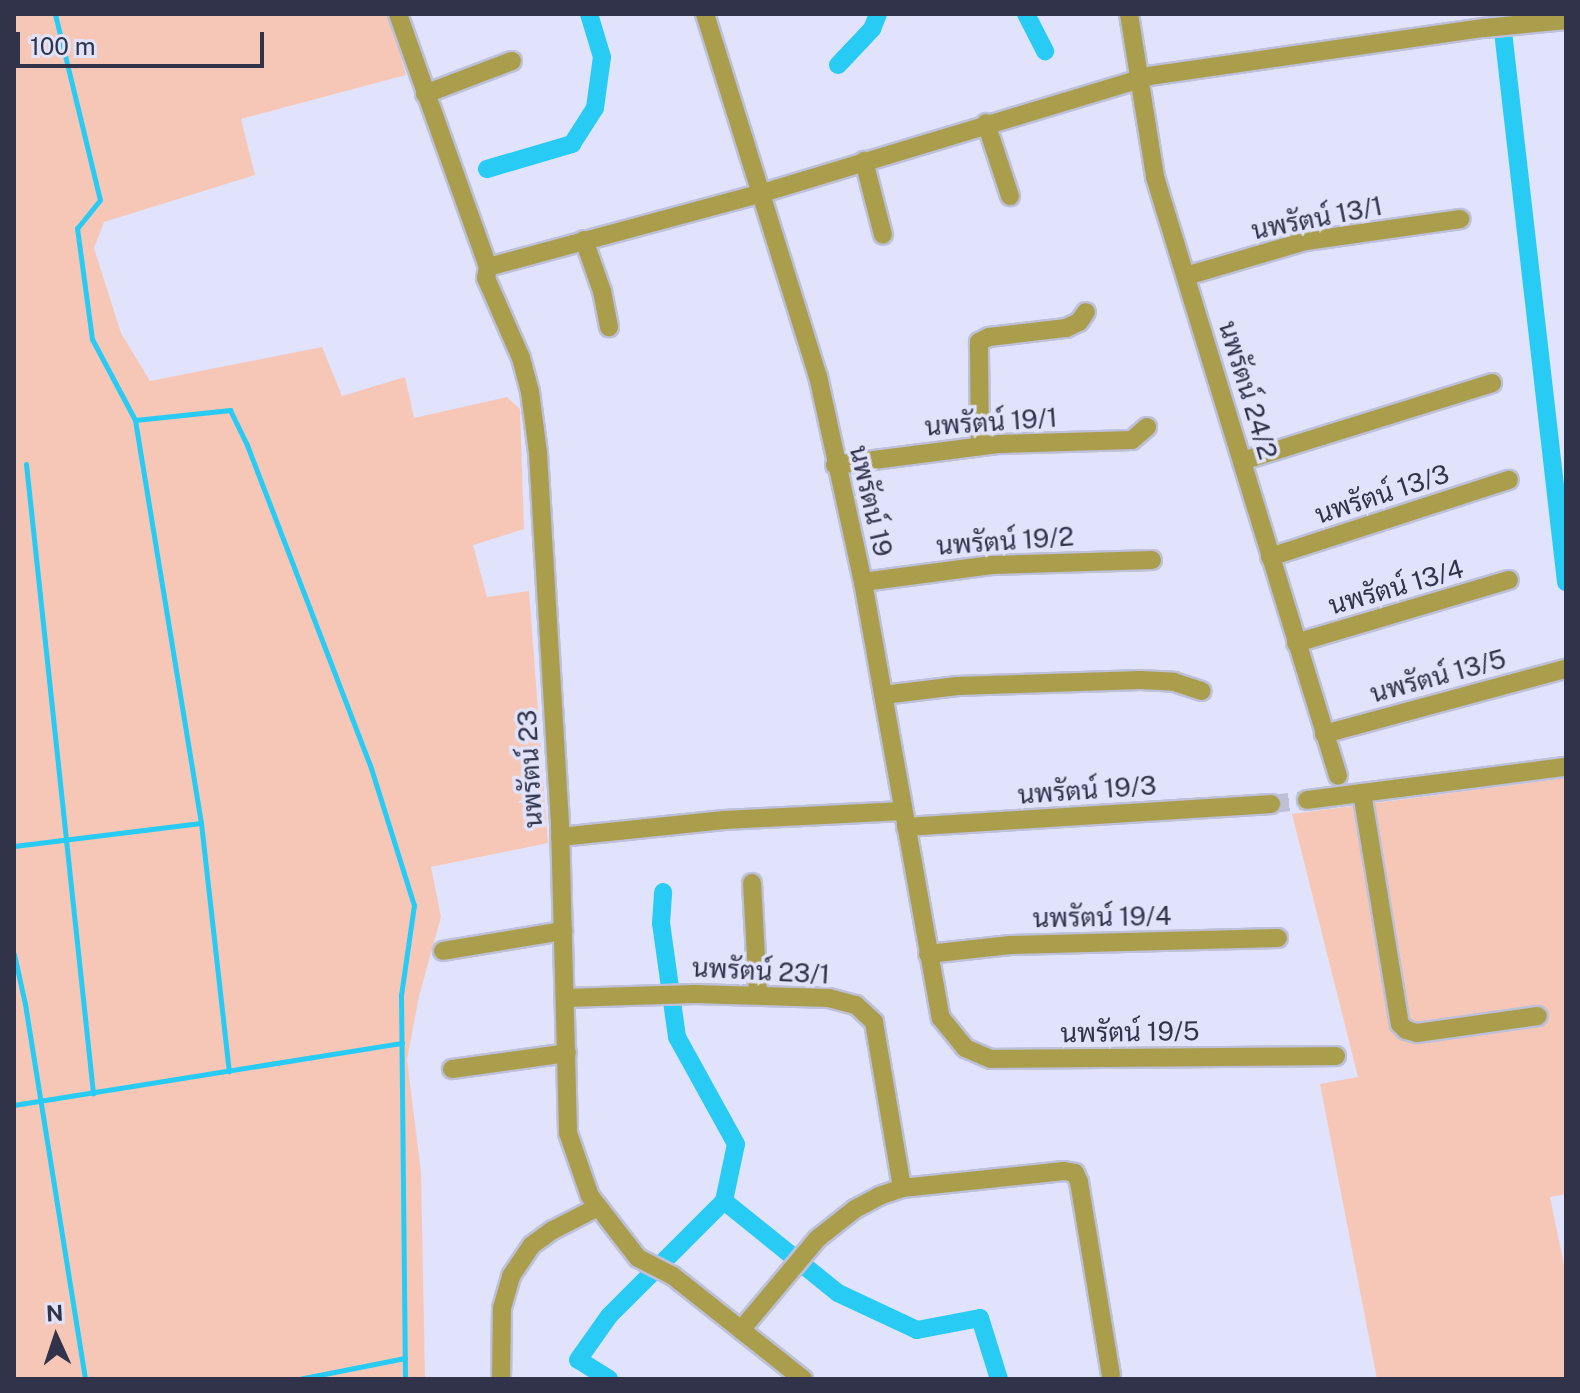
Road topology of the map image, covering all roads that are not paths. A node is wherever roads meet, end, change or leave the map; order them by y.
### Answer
1 (398, 14) edge
2 (705, 14) edge
3 (1129, 14) edge
4 (1566, 20) edge
5 (512, 61) dead end
6 (1140, 79) junction
7 (425, 94) junction
8 (986, 123) junction
9 (864, 161) junction
10 (759, 194) junction
11 (1010, 196) dead end
12 (1460, 219) dead end
13 (883, 235) dead end
14 (584, 240) junction
15 (488, 267) junction
16 (1186, 276) junction
17 (1086, 312) dead end
18 (609, 327) dead end
19 (1492, 383) dead end
20 (1147, 427) dead end
21 (980, 446) junction
22 (1242, 461) junction
23 (835, 465) junction
24 (1509, 480) dead end
25 (1270, 557) junction
26 (1152, 560) dead end
27 (1509, 580) dead end
28 (863, 582) junction
29 (1296, 643) junction
30 (1565, 669) edge
31 (1202, 691) dead end
32 (883, 695) junction
33 (1324, 734) junction
34 (1566, 767) edge
35 (1338, 776) dead end
36 (1362, 793) junction
37 (1307, 800) tunnel mouth
38 (1271, 804) tunnel mouth
39 (904, 819) junction
40 (560, 837) junction
41 (752, 883) dead end
42 (563, 931) junction
43 (1278, 938) dead end
44 (443, 951) dead end
45 (928, 954) junction
46 (758, 995) junction
47 (566, 998) junction
48 (1538, 1016) dead end
49 (941, 1018) joint
50 (567, 1053) junction
51 (1336, 1056) dead end
52 (452, 1069) dead end
53 (902, 1188) junction
54 (598, 1207) junction
55 (741, 1330) junction
56 (1111, 1375) dead end
57 (501, 1379) edge
58 (803, 1379) edge

1 - 7 street, นพรัตน์ 23
2 - 10 street, นพรัตน์ 19
3 - 6 street, นพรัตน์ 24/2
4 - 6 street
5 - 7 street
6 - 8 street
6 - 16 street, นพรัตน์ 24/2
7 - 15 street, นพรัตน์ 23
8 - 9 street
8 - 11 street
9 - 10 street
9 - 13 street
10 - 14 street
10 - 23 street, นพรัตน์ 19
12 - 16 street, นพรัตน์ 13/1
14 - 15 street
14 - 18 street
15 - 40 street, นพรัตน์ 23
16 - 22 street, นพรัตน์ 24/2
17 - 21 street
19 - 22 street
20 - 21 street, นพรัตน์ 19/1
21 - 23 street, นพรัตน์ 19/1
22 - 25 street, นพรัตน์ 24/2
23 - 28 street, นพรัตน์ 19
24 - 25 street, นพรัตน์ 13/3
25 - 29 street, นพรัตน์ 24/2
26 - 28 street, นพรัตน์ 19/2
27 - 29 street, นพรัตน์ 13/4
28 - 32 street, นพรัตน์ 19
29 - 33 street, นพรัตน์ 24/2
30 - 33 street, นพรัตน์ 13/5
31 - 32 street
32 - 39 street, นพรัตน์ 19
33 - 35 street, นพรัตน์ 24/2
34 - 36 street
36 - 37 street
36 - 48 street
38 - 39 street, นพรัตน์ 19/3
39 - 40 street, นพรัตน์ 19/3
39 - 45 street, นพรัตน์ 19
40 - 42 street, นพรัตน์ 23
41 - 46 street
42 - 44 street
42 - 47 street, นพรัตน์ 23
43 - 45 street, นพรัตน์ 19/4
45 - 49 street, นพรัตน์ 19
46 - 47 street, นพรัตน์ 23/1
46 - 53 street, นพรัตน์ 23/1
47 - 50 street, นพรัตน์ 23
49 - 51 street, นพรัตน์ 19/5
50 - 52 street
50 - 54 street, นพรัตน์ 23
53 - 55 street
53 - 56 street
54 - 55 street, นพรัตน์ 23
54 - 57 street
55 - 58 street

